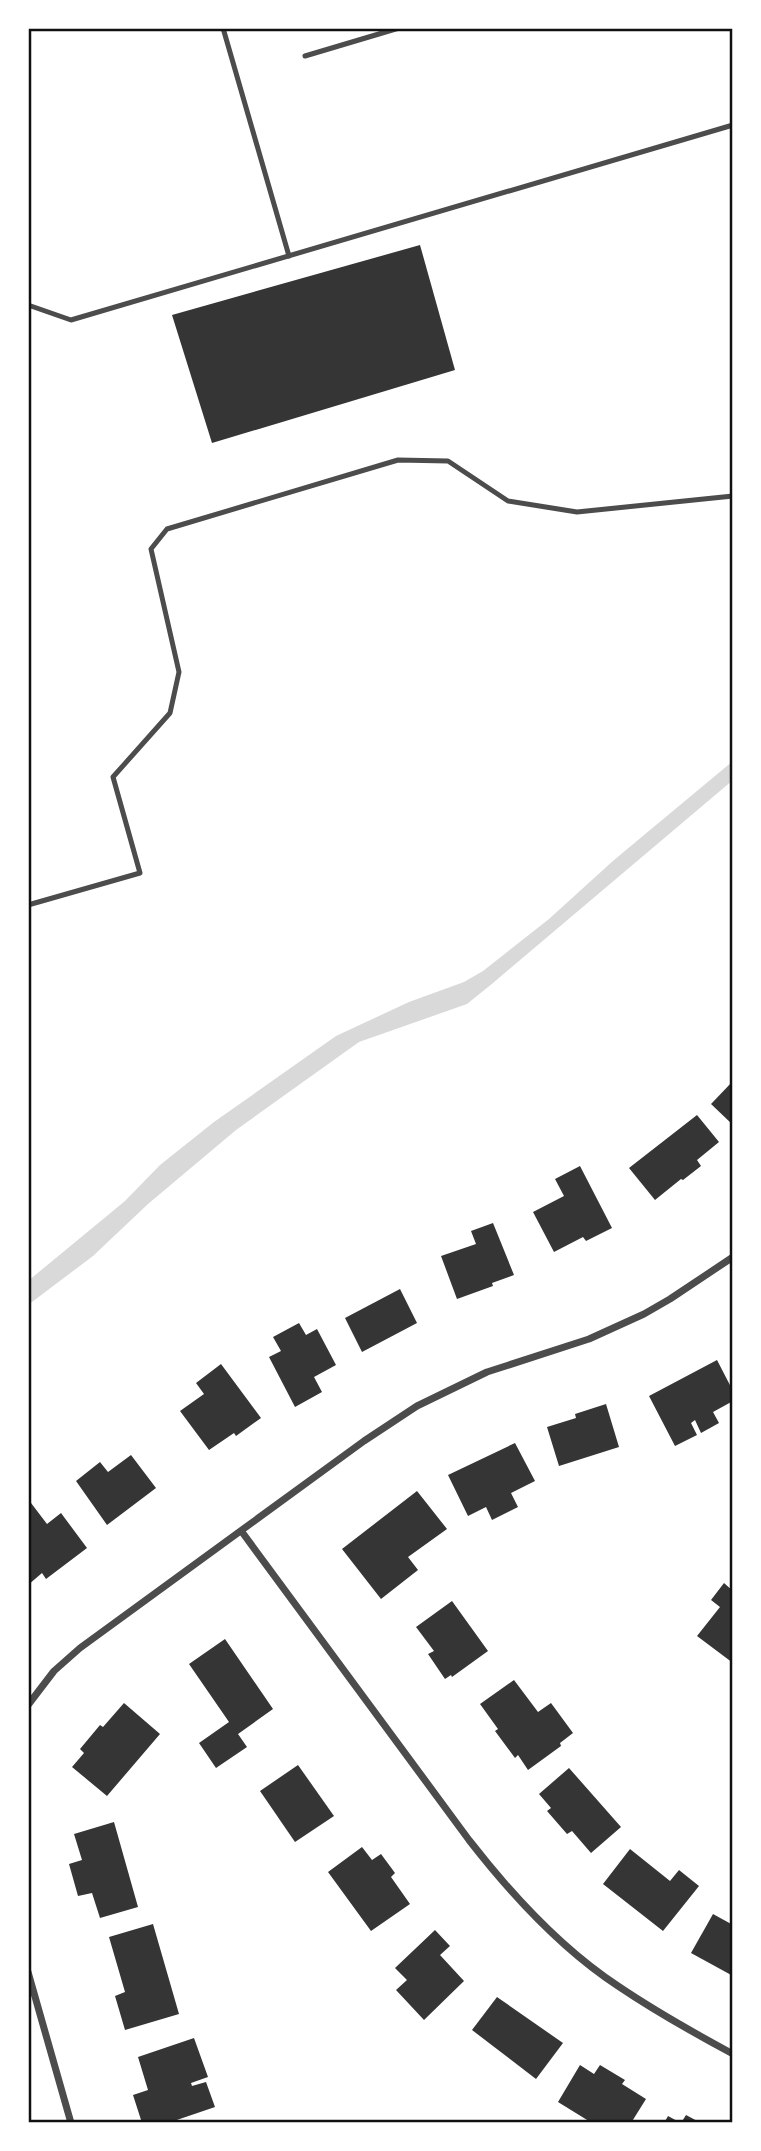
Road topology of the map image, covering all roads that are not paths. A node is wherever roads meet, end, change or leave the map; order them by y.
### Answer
1 (223, 28) edge
2 (399, 28) edge
3 (305, 56) dead end
4 (733, 125) edge
5 (289, 256) junction
6 (28, 305) edge
7 (733, 496) edge
8 (28, 905) edge
9 (733, 1257) edge
10 (242, 1532) junction
11 (28, 1705) edge
12 (28, 1972) edge
13 (733, 2054) edge
14 (71, 2123) edge

1 - 5 lane
2 - 3 lane
4 - 5 lane
5 - 6 lane
7 - 8 lane
9 - 10 street
10 - 11 street
10 - 13 street
12 - 14 street

